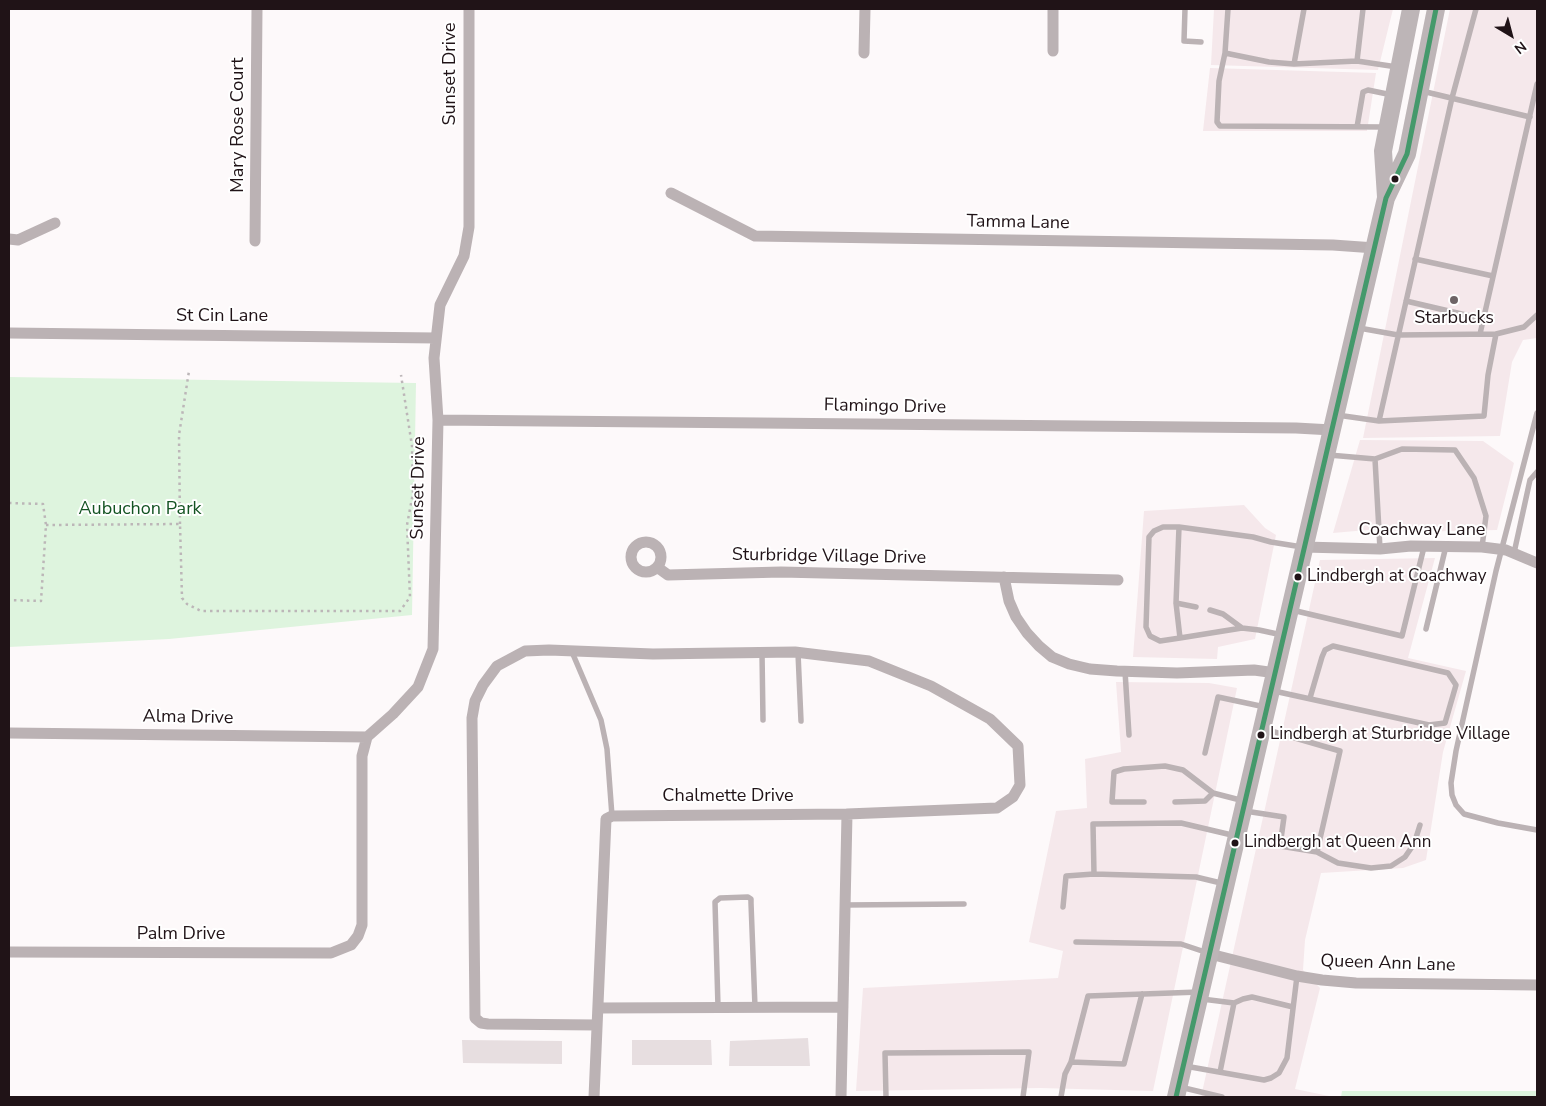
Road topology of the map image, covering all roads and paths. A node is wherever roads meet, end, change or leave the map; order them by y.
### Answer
1 (257, 9) edge
2 (469, 9) edge
3 (865, 9) edge
4 (1053, 9) edge
5 (1185, 9) edge
6 (1228, 9) edge
7 (1304, 9) edge
8 (1364, 9) edge
9 (1411, 9) edge
10 (1436, 9) edge
11 (1476, 9) edge
12 (1201, 42) dead end
13 (1053, 50) dead end
14 (864, 53) dead end
15 (1225, 53) junction
16 (1357, 61) junction
17 (1294, 64) junction
18 (1399, 67) junction
19 (1537, 84) edge
20 (1420, 90) junction
21 (1394, 96) junction
22 (1452, 98) junction
23 (1530, 116) junction
24 (1357, 127) junction
25 (1388, 127) junction
26 (671, 193) dead end
27 (1386, 198) junction
28 (55, 223) dead end
29 (9, 239) edge
30 (255, 241) dead end
31 (1375, 248) junction
32 (1415, 259) junction
33 (1493, 276) junction
34 (1406, 301) junction
35 (1537, 315) edge
36 (1483, 319) junction
37 (1356, 327) junction
38 (9, 333) edge
39 (1480, 334) junction
40 (1496, 334) junction
41 (1398, 335) junction
42 (436, 338) junction
43 (189, 371) dead end
44 (401, 374) dead end
45 (1537, 413) edge
46 (438, 420) junction
47 (1379, 421) junction
48 (1334, 422) junction
49 (1326, 455) junction
50 (1375, 459) junction
51 (1537, 472) edge
52 (9, 503) edge
53 (180, 524) junction
54 (46, 525) junction
55 (1179, 527) junction
56 (1446, 546) junction
57 (1304, 547) junction
58 (1424, 547) junction
59 (1482, 547) junction
60 (1380, 549) junction
61 (1502, 549) junction
62 (1514, 553) junction
63 (1537, 563) edge
64 (657, 567) dead end
65 (1004, 577) junction
66 (1118, 580) dead end
67 (9, 600) edge
68 (1176, 603) junction
69 (1196, 607) dead end
70 (1210, 610) dead end
71 (1290, 610) junction
72 (1242, 628) junction
73 (1426, 629) dead end
74 (1284, 636) junction
75 (1180, 638) junction
76 (572, 652) junction
77 (762, 653) junction
78 (798, 653) junction
79 (1125, 671) junction
80 (1276, 673) junction
81 (1272, 690) junction
82 (1310, 698) junction
83 (1267, 708) junction
84 (763, 720) dead end
85 (801, 721) dead end
86 (1262, 728) junction
87 (9, 733) edge
88 (1128, 735) dead end
89 (366, 737) junction
90 (1205, 753) dead end
91 (1213, 793) junction
92 (1144, 802) dead end
93 (1175, 802) dead end
94 (1245, 806) junction
95 (846, 814) junction
96 (612, 816) junction
97 (1420, 824) dead end
98 (1537, 830) edge
99 (1238, 836) junction
100 (1317, 852) junction
101 (1094, 874) junction
102 (1226, 885) junction
103 (964, 904) dead end
104 (845, 905) junction
105 (1063, 907) dead end
106 (1076, 942) dead end
107 (9, 952) edge
108 (1210, 954) junction
109 (1297, 976) junction
110 (1537, 985) edge
111 (1142, 994) junction
112 (1200, 995) junction
113 (1234, 1003) junction
114 (718, 1007) junction
115 (755, 1007) junction
116 (843, 1007) junction
117 (1293, 1007) junction
118 (598, 1008) junction
119 (597, 1025) junction
120 (1072, 1062) junction
121 (1183, 1066) junction
122 (1220, 1072) junction
123 (1177, 1092) edge
124 (594, 1097) edge
125 (841, 1097) edge
126 (886, 1097) edge
127 (1024, 1097) edge
128 (1061, 1097) edge
129 (1222, 1097) edge

1 - 30 street, Mary Rose Court
2 - 42 street, Sunset Drive
3 - 14 street
4 - 13 street
5 - 12 lane
6 - 15 lane
7 - 17 lane
8 - 16 lane
9 - 18 main road
10 - 20 main road
11 - 22 lane
15 - 17 lane
15 - 24 lane
16 - 17 lane
16 - 18 lane
18 - 21 main road
19 - 23 lane
20 - 22 lane
20 - 27 main road
21 - 24 lane
21 - 25 main road
22 - 23 lane
22 - 32 lane
23 - 33 lane
24 - 25 lane
25 - 27 main road
26 - 31 street, Tamma Lane
27 - 31 main road
28 - 29 street
31 - 37 main road
32 - 33 lane
32 - 34 lane
33 - 36 lane
34 - 36 lane
34 - 41 lane
35 - 40 lane
36 - 39 lane
37 - 41 lane
37 - 48 main road
38 - 42 street, St Cin Lane
39 - 40 lane
39 - 41 lane
40 - 47 lane
41 - 47 lane
42 - 46 street, Sunset Drive
43 - 53 path
44 - 53 path
45 - 61 lane
46 - 48 street, Flamingo Drive
46 - 89 street, Sunset Drive
47 - 48 lane
48 - 49 main road
49 - 50 lane
49 - 57 main road
50 - 59 lane
50 - 60 lane
51 - 62 lane
52 - 54 path
53 - 54 path
54 - 67 path
55 - 57 lane
55 - 68 lane
55 - 75 lane
56 - 58 street, Coachway Lane
56 - 59 street, Coachway Lane
56 - 73 lane
57 - 60 street, Coachway Lane
57 - 71 main road
58 - 60 street, Coachway Lane
58 - 71 lane
59 - 61 street, Coachway Lane
61 - 62 street, Coachway Lane
61 - 98 lane
62 - 63 street, Coachway Lane
64 - 65 street, Sturbridge Village Drive
65 - 66 street, Sturbridge Village Drive
65 - 79 street
68 - 69 lane
68 - 75 lane
70 - 72 lane
71 - 74 main road
72 - 74 lane
72 - 75 lane
74 - 80 main road
76 - 77 street, Chalmette Drive
76 - 96 lane
76 - 119 street, Chalmette Drive
77 - 78 street, Chalmette Drive
77 - 84 lane
78 - 85 lane
78 - 95 street, Chalmette Drive
79 - 80 street
79 - 88 lane
80 - 81 main road
81 - 82 lane
81 - 83 main road
82 - 82 lane
83 - 86 main road
83 - 90 lane
86 - 94 main road
86 - 100 lane
87 - 89 street, Alma Drive
89 - 107 street, Palm Drive
91 - 92 lane
91 - 93 lane
91 - 94 lane
94 - 99 main road
94 - 100 lane
95 - 96 street, Chalmette Drive
95 - 104 street
96 - 118 street
97 - 100 lane
99 - 101 lane
99 - 102 main road
101 - 102 lane
101 - 105 lane
102 - 108 main road
103 - 104 lane
104 - 116 street
106 - 108 lane
108 - 109 street, Queen Ann Lane
108 - 112 main road
109 - 110 street, Queen Ann Lane
109 - 117 lane
111 - 112 lane
111 - 120 lane
111 - 120 lane
112 - 113 lane
112 - 121 main road
113 - 117 lane
113 - 122 lane
114 - 115 street
114 - 115 lane
114 - 118 street
115 - 116 street
116 - 125 street
117 - 122 lane
118 - 119 street
119 - 124 street
120 - 128 lane
121 - 122 lane
121 - 123 main road
123 - 129 lane
126 - 127 lane

